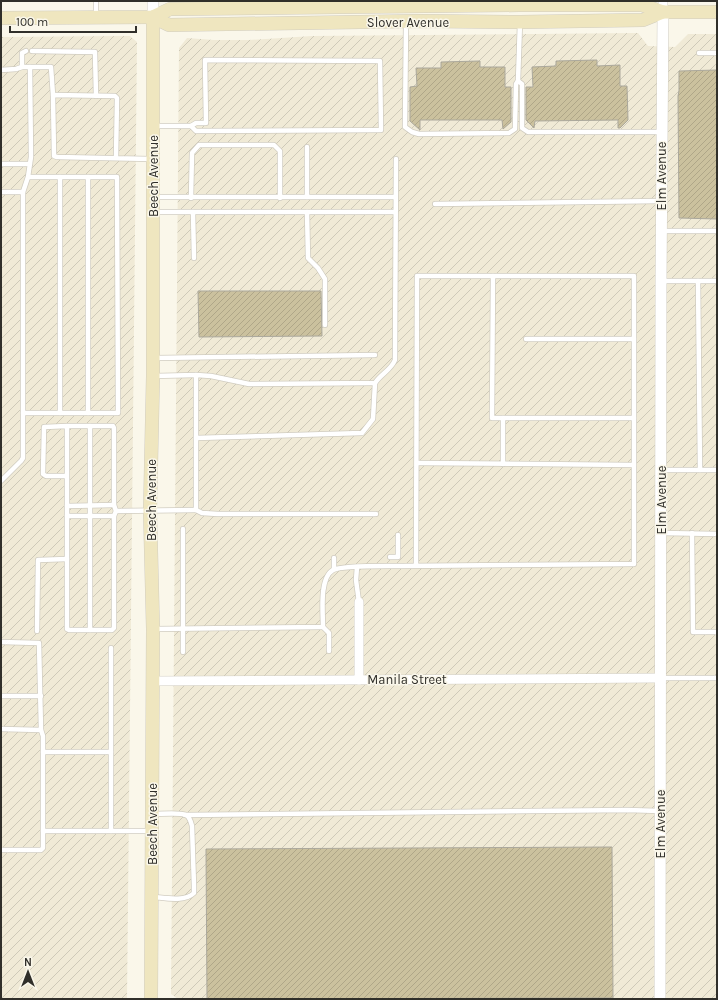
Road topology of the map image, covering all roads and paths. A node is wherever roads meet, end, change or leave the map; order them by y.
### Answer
1 (96, 1) edge
2 (153, 1) edge
3 (428, 3) edge
4 (574, 3) edge
5 (292, 4) edge
6 (663, 7) edge
7 (717, 12) edge
8 (96, 17) junction
9 (153, 17) junction
10 (1, 18) edge
11 (406, 21) junction
12 (520, 22) junction
13 (26, 52) dead end
14 (32, 52) dead end
15 (699, 53) dead end
16 (717, 53) edge
17 (22, 67) junction
18 (30, 67) junction
19 (1, 70) edge
20 (518, 81) junction
21 (53, 95) junction
22 (96, 96) junction
23 (153, 126) junction
24 (192, 126) junction
25 (662, 132) junction
26 (306, 148) dead end
27 (116, 158) junction
28 (153, 159) junction
29 (396, 159) dead end
30 (1, 164) edge
31 (30, 164) junction
32 (28, 177) junction
33 (60, 177) junction
34 (88, 177) junction
35 (1, 192) edge
36 (23, 192) junction
37 (153, 197) junction
38 (307, 197) junction
39 (395, 197) junction
40 (191, 198) junction
41 (280, 198) junction
42 (661, 201) junction
43 (434, 204) dead end
44 (153, 212) junction
45 (193, 212) junction
46 (307, 212) junction
47 (395, 212) junction
48 (661, 231) junction
49 (717, 231) edge
50 (194, 258) dead end
51 (493, 276) junction
52 (661, 281) junction
53 (698, 281) junction
54 (717, 281) edge
55 (325, 325) dead end
56 (634, 338) junction
57 (526, 339) dead end
58 (375, 355) dead end
59 (153, 358) junction
60 (196, 375) junction
61 (153, 376) junction
62 (375, 383) junction
63 (23, 413) junction
64 (60, 413) junction
65 (88, 413) junction
66 (503, 418) junction
67 (634, 418) junction
68 (67, 426) junction
69 (90, 426) junction
70 (196, 438) junction
71 (417, 463) junction
72 (503, 464) junction
73 (634, 466) junction
74 (662, 470) junction
75 (700, 470) junction
76 (717, 470) edge
77 (67, 476) junction
78 (1, 481) edge
79 (67, 506) junction
80 (90, 506) junction
81 (114, 506) junction
82 (196, 510) junction
83 (116, 511) junction
84 (150, 511) junction
85 (376, 514) dead end
86 (67, 516) junction
87 (90, 516) junction
88 (114, 516) junction
89 (184, 529) dead end
90 (661, 533) junction
91 (692, 533) junction
92 (717, 534) edge
93 (398, 535) dead end
94 (390, 557) dead end
95 (334, 558) dead end
96 (67, 559) junction
97 (416, 566) junction
98 (357, 567) junction
99 (334, 569) junction
100 (359, 602) joint
101 (323, 627) junction
102 (153, 628) junction
103 (183, 629) junction
104 (90, 630) junction
105 (37, 631) dead end
106 (717, 632) edge
107 (1, 642) edge
108 (111, 648) dead end
109 (329, 651) dead end
110 (183, 652) dead end
111 (660, 678) junction
112 (717, 678) edge
113 (359, 680) junction
114 (153, 681) junction
115 (1, 696) edge
116 (41, 696) junction
117 (1, 729) edge
118 (41, 730) junction
119 (43, 752) junction
120 (111, 752) junction
121 (660, 811) junction
122 (152, 814) junction
123 (185, 814) junction
124 (43, 831) junction
125 (111, 831) junction
126 (152, 831) junction
127 (1, 850) edge
128 (152, 897) junction
129 (151, 999) edge
130 (660, 999) edge

1 - 8 lane
2 - 9 street, Beech Avenue
3 - 4 main road, Slover Avenue
3 - 5 main road, Slover Avenue
4 - 6 main road, Slover Avenue
5 - 9 main road, Slover Avenue
6 - 7 main road, Slover Avenue
6 - 12 main road, Slover Avenue
6 - 25 street, Elm Avenue
8 - 9 main road, Slover Avenue
8 - 10 main road, Slover Avenue
9 - 11 main road, Slover Avenue
9 - 23 main road, Beech Avenue
11 - 12 main road, Slover Avenue
11 - 20 lane
12 - 20 lane
13 - 17 lane
14 - 22 lane
15 - 16 lane
17 - 18 lane
17 - 19 lane
18 - 21 lane
18 - 31 lane
20 - 25 lane
21 - 22 lane
21 - 27 lane
22 - 27 lane
23 - 24 lane
23 - 28 main road, Beech Avenue
24 - 24 lane
25 - 42 street, Elm Avenue
26 - 38 lane
27 - 28 lane
28 - 37 main road, Beech Avenue
29 - 39 lane
30 - 31 lane
31 - 32 lane
32 - 33 lane
32 - 36 lane
33 - 34 lane
33 - 64 lane
34 - 65 lane
34 - 65 lane
35 - 36 lane
36 - 63 lane
37 - 40 lane
37 - 44 main road, Beech Avenue
38 - 39 lane
38 - 41 lane
39 - 47 lane
40 - 41 lane
40 - 41 lane
42 - 43 lane
42 - 48 street, Elm Avenue
44 - 45 lane
44 - 59 main road, Beech Avenue
45 - 46 lane
45 - 50 lane
46 - 47 lane
46 - 55 lane
47 - 62 lane
48 - 49 lane
48 - 52 street, Elm Avenue
51 - 56 lane
51 - 66 lane
51 - 71 lane
52 - 53 lane
52 - 74 street, Elm Avenue
53 - 54 lane
53 - 75 lane
56 - 57 lane
56 - 67 lane
58 - 59 lane
59 - 61 main road, Beech Avenue
60 - 61 lane
60 - 62 lane
60 - 70 lane
61 - 84 main road, Beech Avenue
62 - 70 lane
63 - 64 lane
63 - 78 lane
64 - 65 lane
66 - 67 lane
66 - 72 lane
67 - 73 lane
68 - 69 lane
68 - 77 lane
68 - 77 lane
69 - 80 lane
69 - 81 lane
70 - 82 lane
71 - 72 lane
71 - 97 lane
72 - 73 lane
73 - 97 lane
74 - 75 lane
74 - 90 street, Elm Avenue
75 - 76 lane
77 - 79 lane
79 - 80 lane
79 - 86 lane
80 - 81 lane
80 - 87 lane
81 - 83 lane
82 - 84 lane
82 - 85 lane
83 - 84 lane
83 - 88 lane
84 - 102 main road, Beech Avenue
86 - 87 lane
86 - 96 lane
87 - 88 lane
87 - 104 lane
88 - 104 lane
89 - 103 lane
90 - 91 lane
90 - 111 street, Elm Avenue
91 - 92 lane
91 - 106 lane
93 - 94 lane
95 - 99 lane
96 - 104 lane
96 - 105 lane
97 - 98 lane
98 - 99 lane
98 - 100 lane
99 - 101 lane
100 - 113 street
101 - 103 lane
101 - 109 lane
102 - 103 lane
102 - 114 main road, Beech Avenue
103 - 110 lane
107 - 116 lane
108 - 120 lane
111 - 112 lane
111 - 113 street, Manila Street
111 - 121 street, Elm Avenue
113 - 114 street, Manila Street
114 - 122 main road, Beech Avenue
115 - 116 lane
116 - 118 lane
117 - 118 lane
118 - 119 lane
119 - 120 lane
119 - 124 lane
120 - 125 lane
121 - 123 lane
121 - 130 street, Elm Avenue
122 - 123 lane
122 - 126 main road, Beech Avenue
123 - 128 lane
124 - 125 lane
124 - 127 lane
125 - 126 lane
126 - 128 main road, Beech Avenue
128 - 129 main road, Beech Avenue

